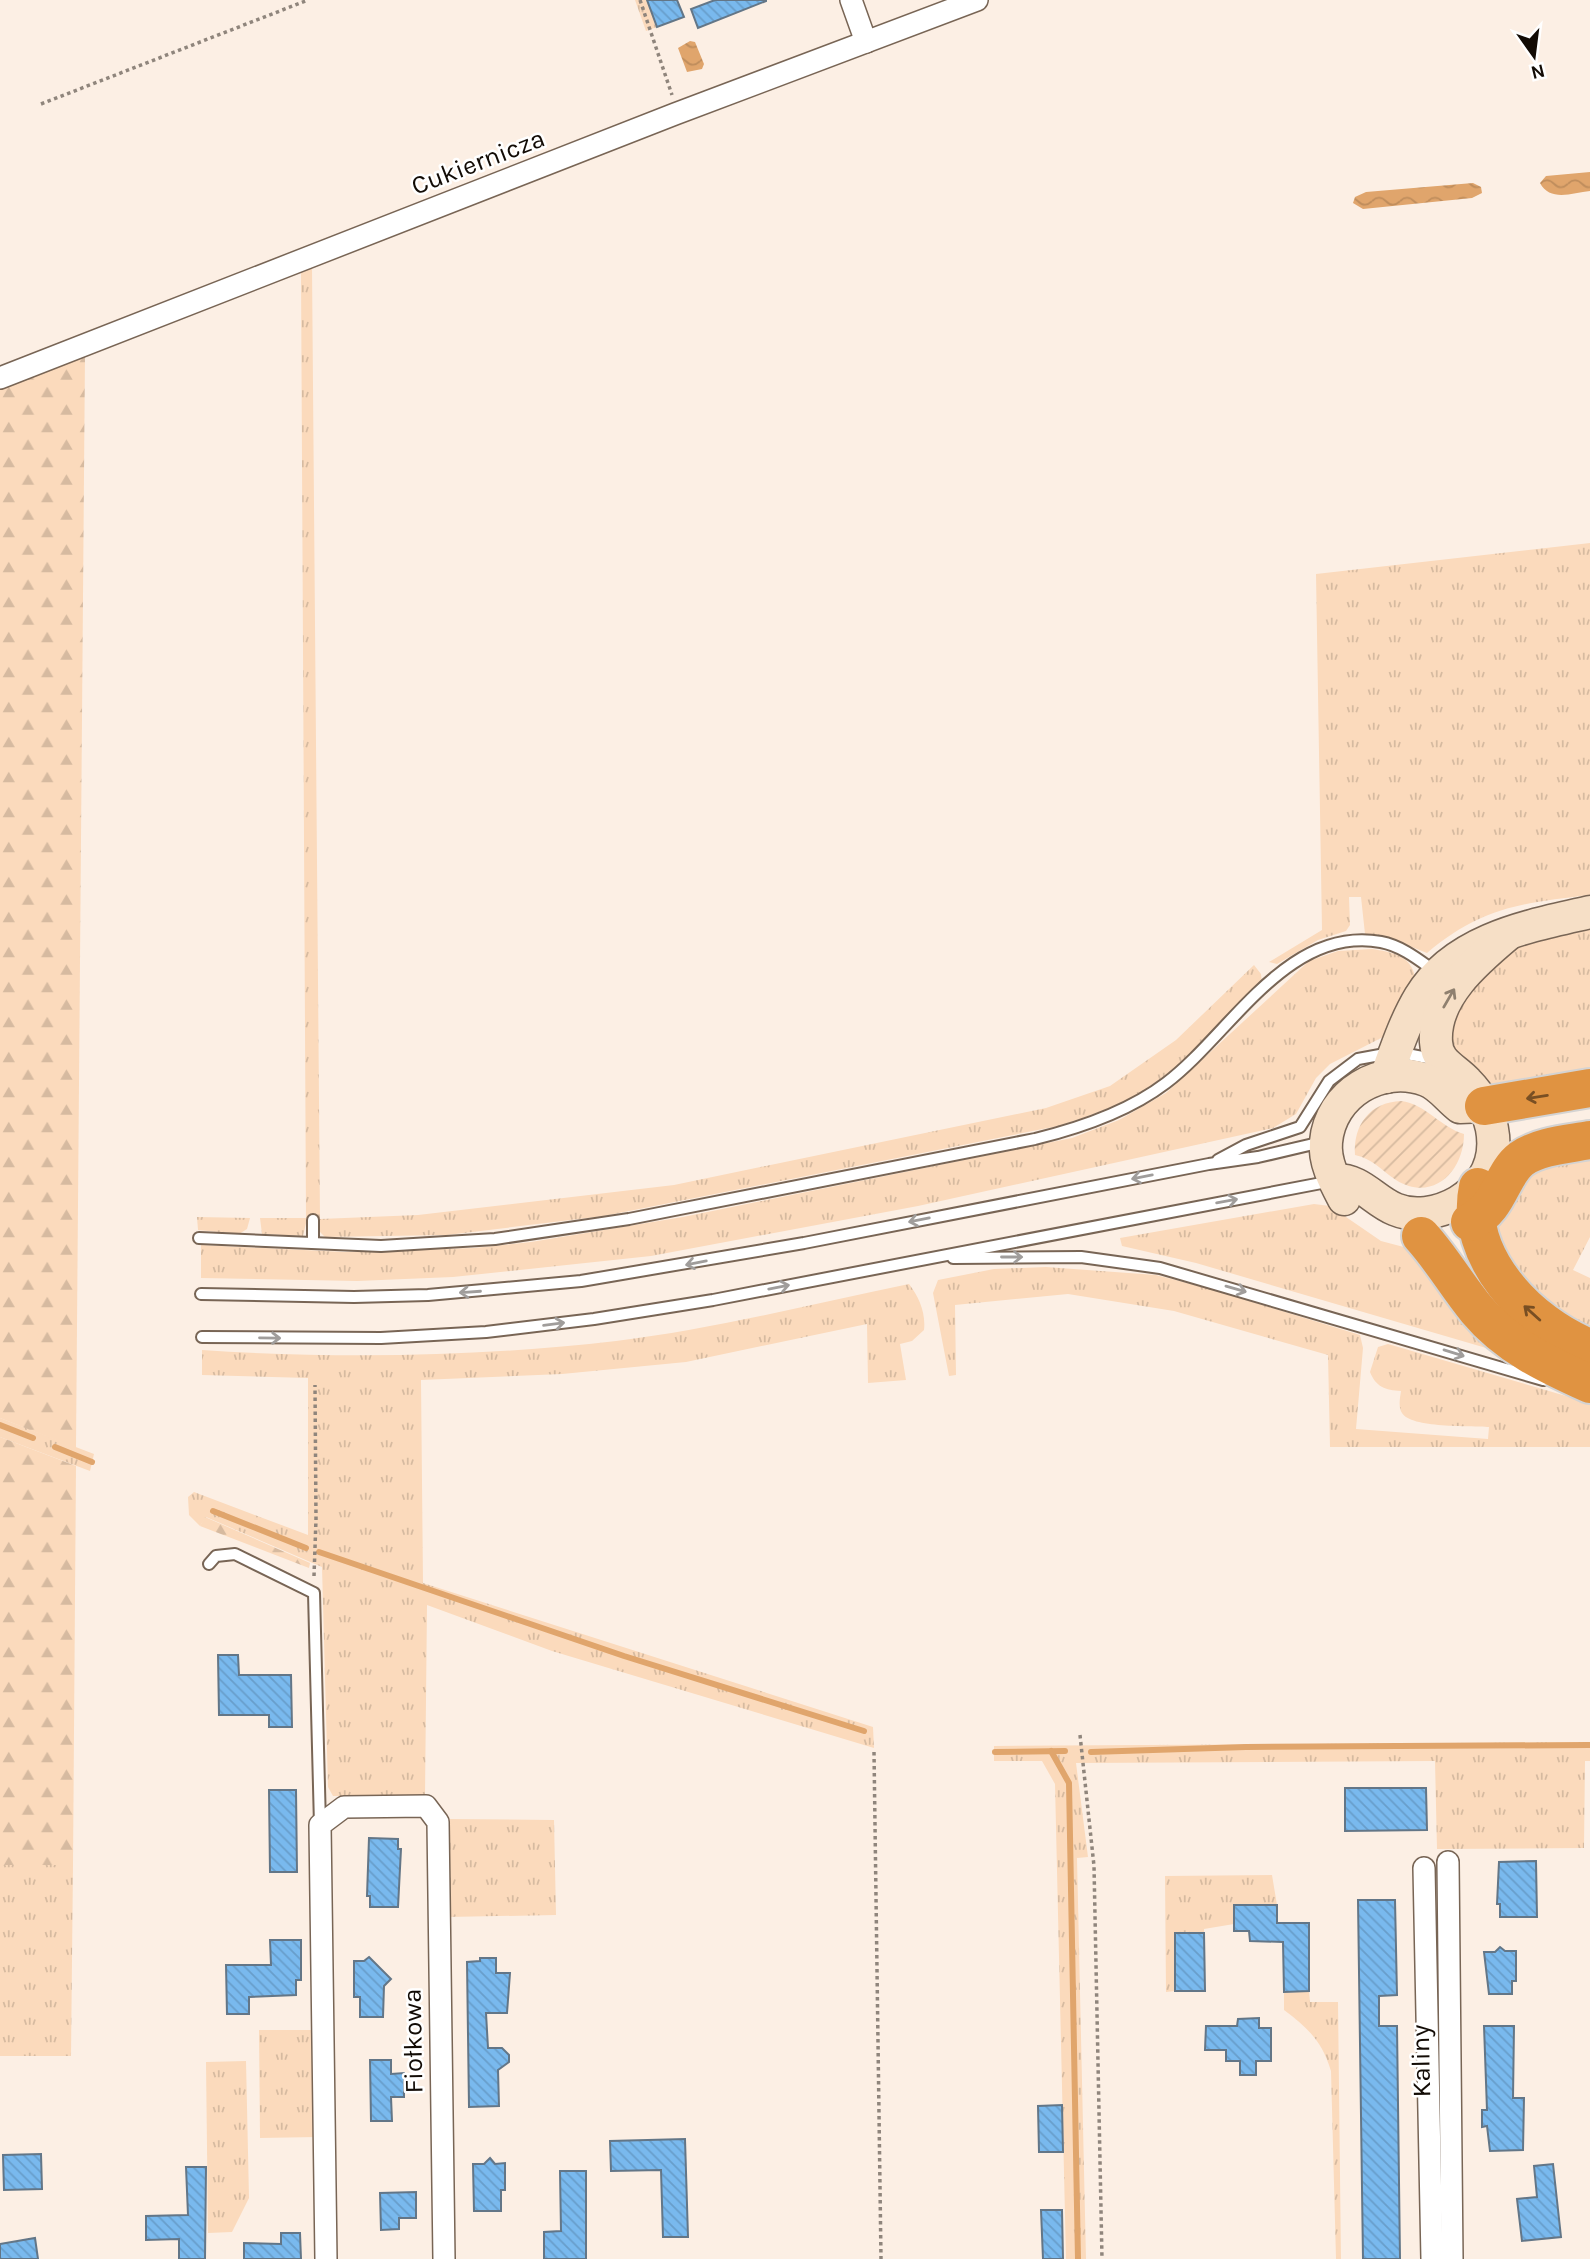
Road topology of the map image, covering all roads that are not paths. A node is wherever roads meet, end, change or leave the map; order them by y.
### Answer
1 (851, 0) edge
2 (977, 0) edge
3 (866, 42) junction
4 (0, 378) edge
5 (1590, 912) edge
6 (1507, 935) junction
7 (1438, 974) junction
8 (1442, 1062) junction
9 (1391, 1064) junction
10 (1590, 1088) edge
11 (1484, 1106) junction
12 (1590, 1124) edge
13 (1590, 1140) edge
14 (1326, 1141) junction
15 (1495, 1147) junction
16 (1209, 1164) junction
17 (1335, 1180) junction
18 (1477, 1203) junction
19 (313, 1220) dead end
20 (1421, 1236) junction
21 (199, 1238) dead end
22 (313, 1243) junction
23 (919, 1259) junction
24 (201, 1294) dead end
25 (201, 1336) dead end
26 (1590, 1348) edge
27 (1590, 1387) edge
28 (209, 1564) dead end
29 (320, 1825) junction
30 (1448, 1862) dead end
31 (1424, 1868) dead end
32 (326, 2259) edge
33 (444, 2259) edge
34 (1432, 2259) edge
35 (1452, 2259) edge

1 - 3 street
2 - 3 street, Cukiernicza
3 - 4 street, Cukiernicza
5 - 6 main road
6 - 7 main road
8 -> 6 main road
7 - 9 main road
7 - 22 lane
8 - 9 lane
8 - 11 main road
9 - 11 main road
9 - 14 main road
9 - 16 lane
10 -> 11 highway
11 - 15 main road
12 - 15 highway
13 - 18 highway
14 - 16 lane
14 - 17 main road
15 - 18 main road
16 -> 24 lane
17 - 18 main road
17 - 20 main road
23 -> 17 lane
18 - 20 highway
26 -> 18 highway
19 - 22 lane
20 - 27 highway
21 - 22 lane
25 -> 23 lane
23 -> 27 lane
28 - 29 lane
29 - 32 street
29 - 33 street, Fiołkowa
30 - 35 street, Kaliny
31 - 34 street, Kaliny

